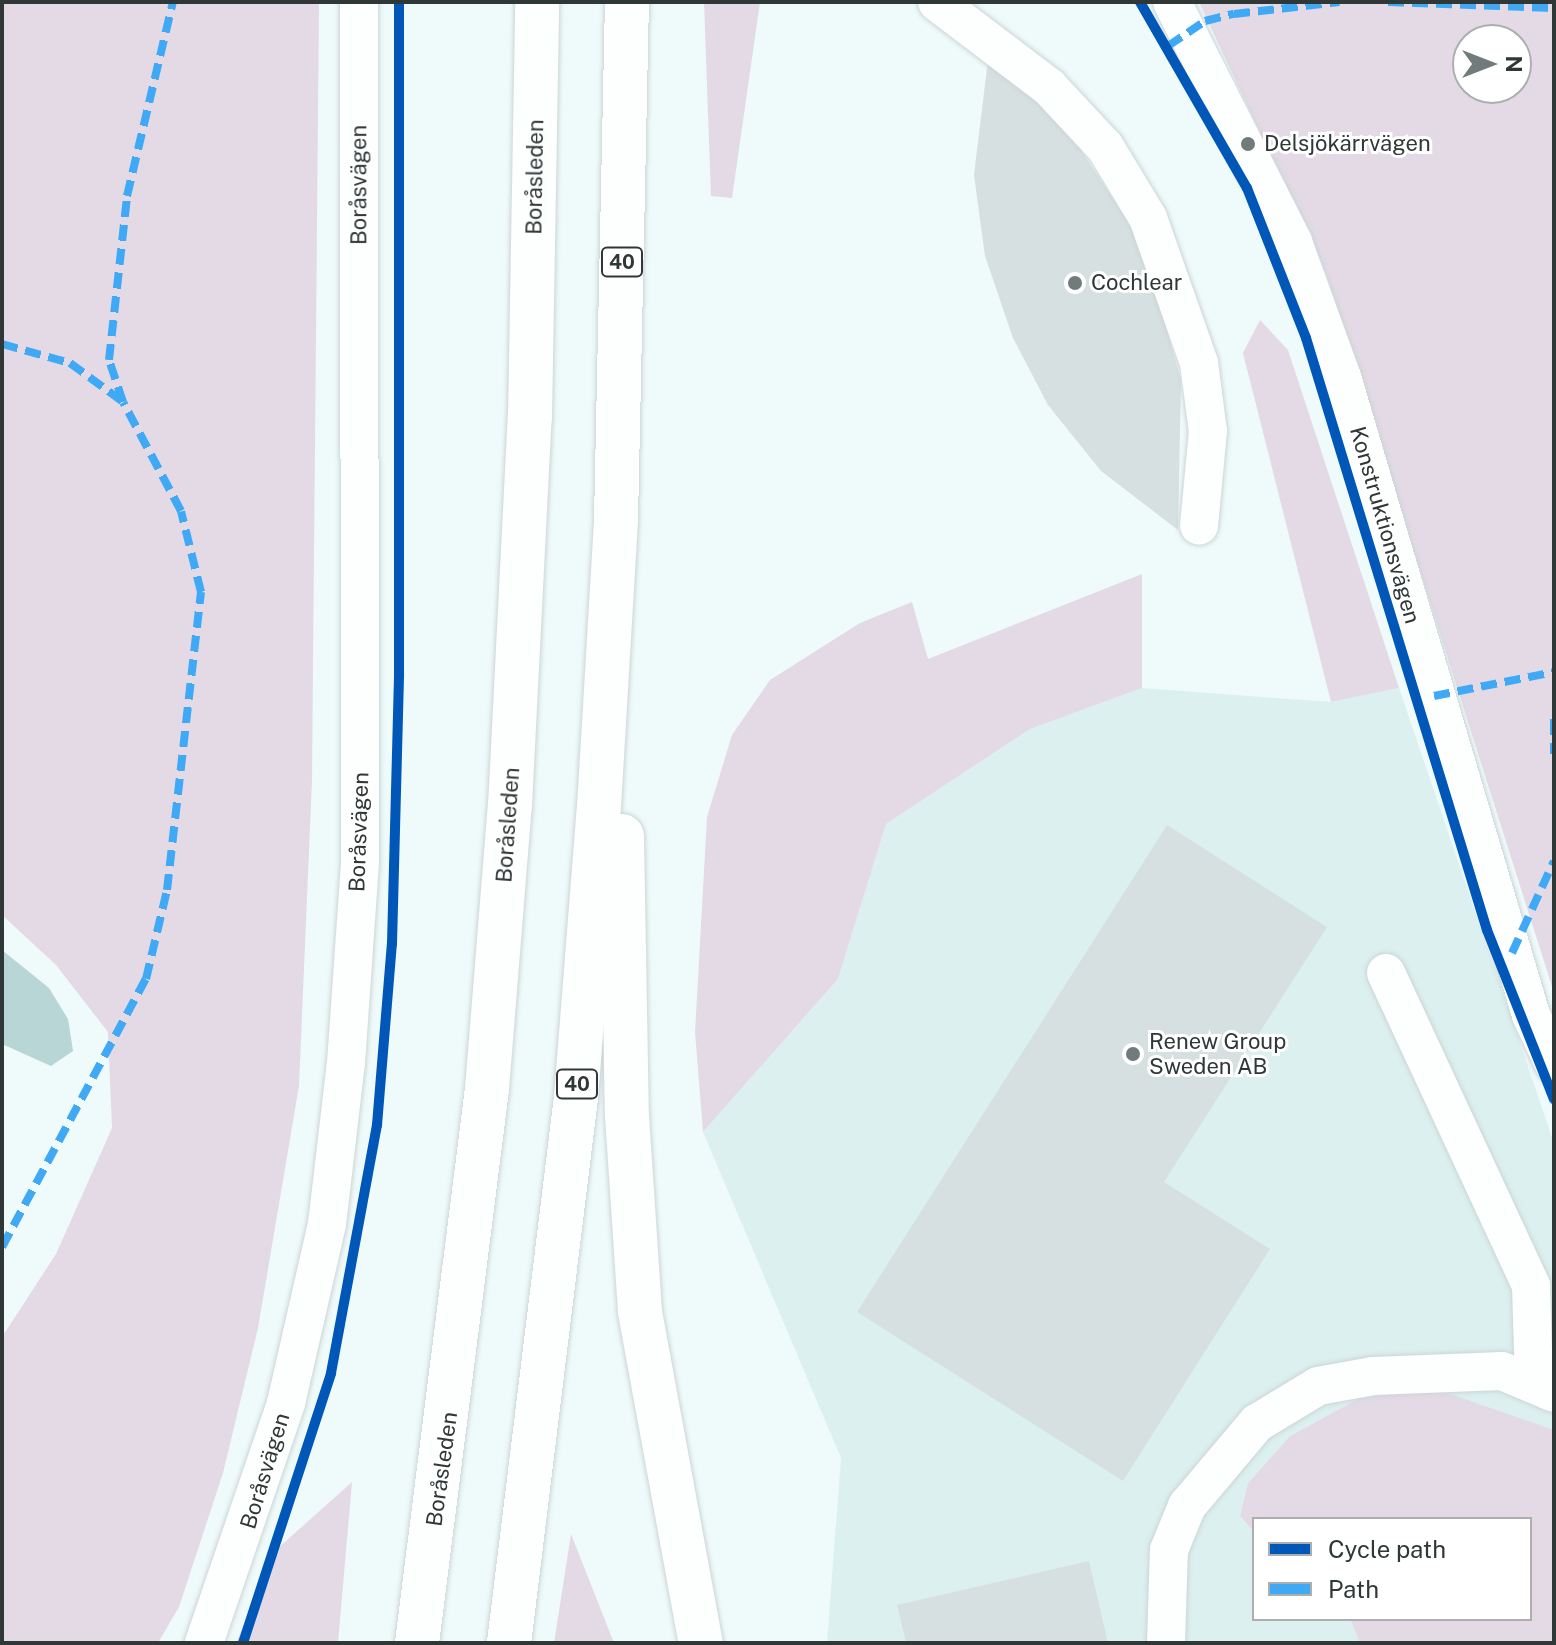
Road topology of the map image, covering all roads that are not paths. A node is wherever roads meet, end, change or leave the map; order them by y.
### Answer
1 (359, 2) edge
2 (537, 2) edge
3 (627, 2) edge
4 (937, 2) edge
5 (1172, 2) edge
6 (616, 521) junction
7 (1199, 526) dead end
8 (1386, 973) dead end
9 (1554, 1064) edge
10 (1544, 1386) edge
11 (204, 1643) edge
12 (417, 1643) edge
13 (509, 1643) edge
14 (701, 1643) edge
15 (1166, 1643) edge

1 - 11 street, Boråsvägen
2 - 12 highway, Boråsleden
3 - 6 highway, 40
4 - 7 street
5 - 9 street, Konstruktionsvägen
6 - 13 highway, 40
6 - 14 highway
8 - 10 street
10 - 15 street

